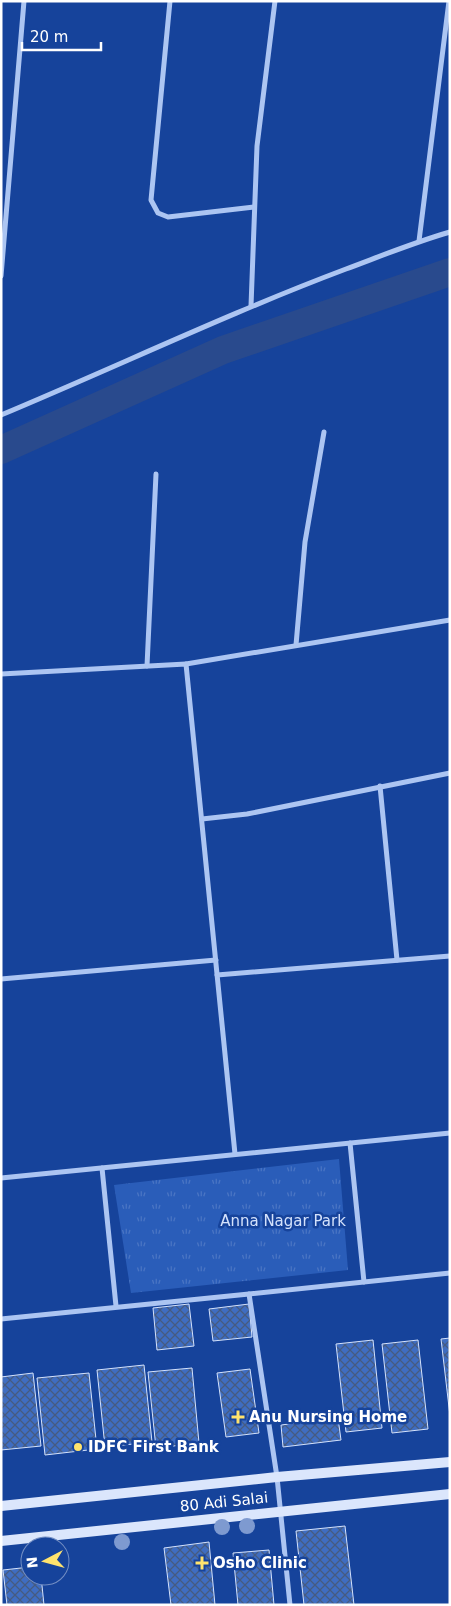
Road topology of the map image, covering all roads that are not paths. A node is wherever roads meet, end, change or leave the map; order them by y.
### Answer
1 (24, 1) edge
2 (170, 1) edge
3 (275, 1) edge
4 (449, 1) edge
5 (254, 207) junction
6 (450, 232) edge
7 (2, 241) edge
8 (419, 241) junction
9 (1, 276) edge
10 (251, 306) junction
11 (1, 415) edge
12 (324, 432) dead end
13 (156, 474) dead end
14 (450, 620) edge
15 (296, 645) junction
16 (186, 664) junction
17 (147, 666) junction
18 (1, 674) edge
19 (450, 773) edge
20 (380, 786) junction
21 (202, 819) junction
22 (450, 956) edge
23 (216, 960) junction
24 (397, 960) junction
25 (217, 975) junction
26 (1, 979) edge
27 (450, 1133) edge
28 (350, 1143) junction
29 (235, 1154) junction
30 (102, 1168) junction
31 (1, 1178) edge
32 (450, 1273) edge
33 (364, 1282) junction
34 (249, 1294) junction
35 (116, 1306) junction
36 (1, 1319) edge
37 (450, 1462) edge
38 (278, 1477) junction
39 (450, 1494) edge
40 (1, 1506) edge
41 (281, 1511) junction
42 (1, 1541) edge
43 (290, 1605) edge

1 - 7 street
2 - 5 street
3 - 5 street
4 - 8 street
5 - 10 street
6 - 8 street
7 - 9 street
8 - 10 street
10 - 11 street
12 - 15 street
13 - 17 street
14 - 15 street
15 - 16 street
16 - 17 street
16 - 21 street
17 - 18 street
19 - 20 street
20 - 21 street
20 - 24 street
21 - 23 street
22 - 24 street
23 - 25 street
23 - 26 street
24 - 25 street
25 - 29 street
27 - 28 street
28 - 29 street
28 - 33 street
29 - 30 street
30 - 31 street
30 - 35 street
32 - 33 street
33 - 34 street
34 - 35 street
34 - 38 street
35 - 36 street
37 - 38 main road, 80 Adi Salai
38 - 40 main road, 80 Adi Salai
38 - 41 street
39 - 41 main road, 80 Adi Salai
41 - 42 main road, 80 Adi Salai
41 - 43 street

